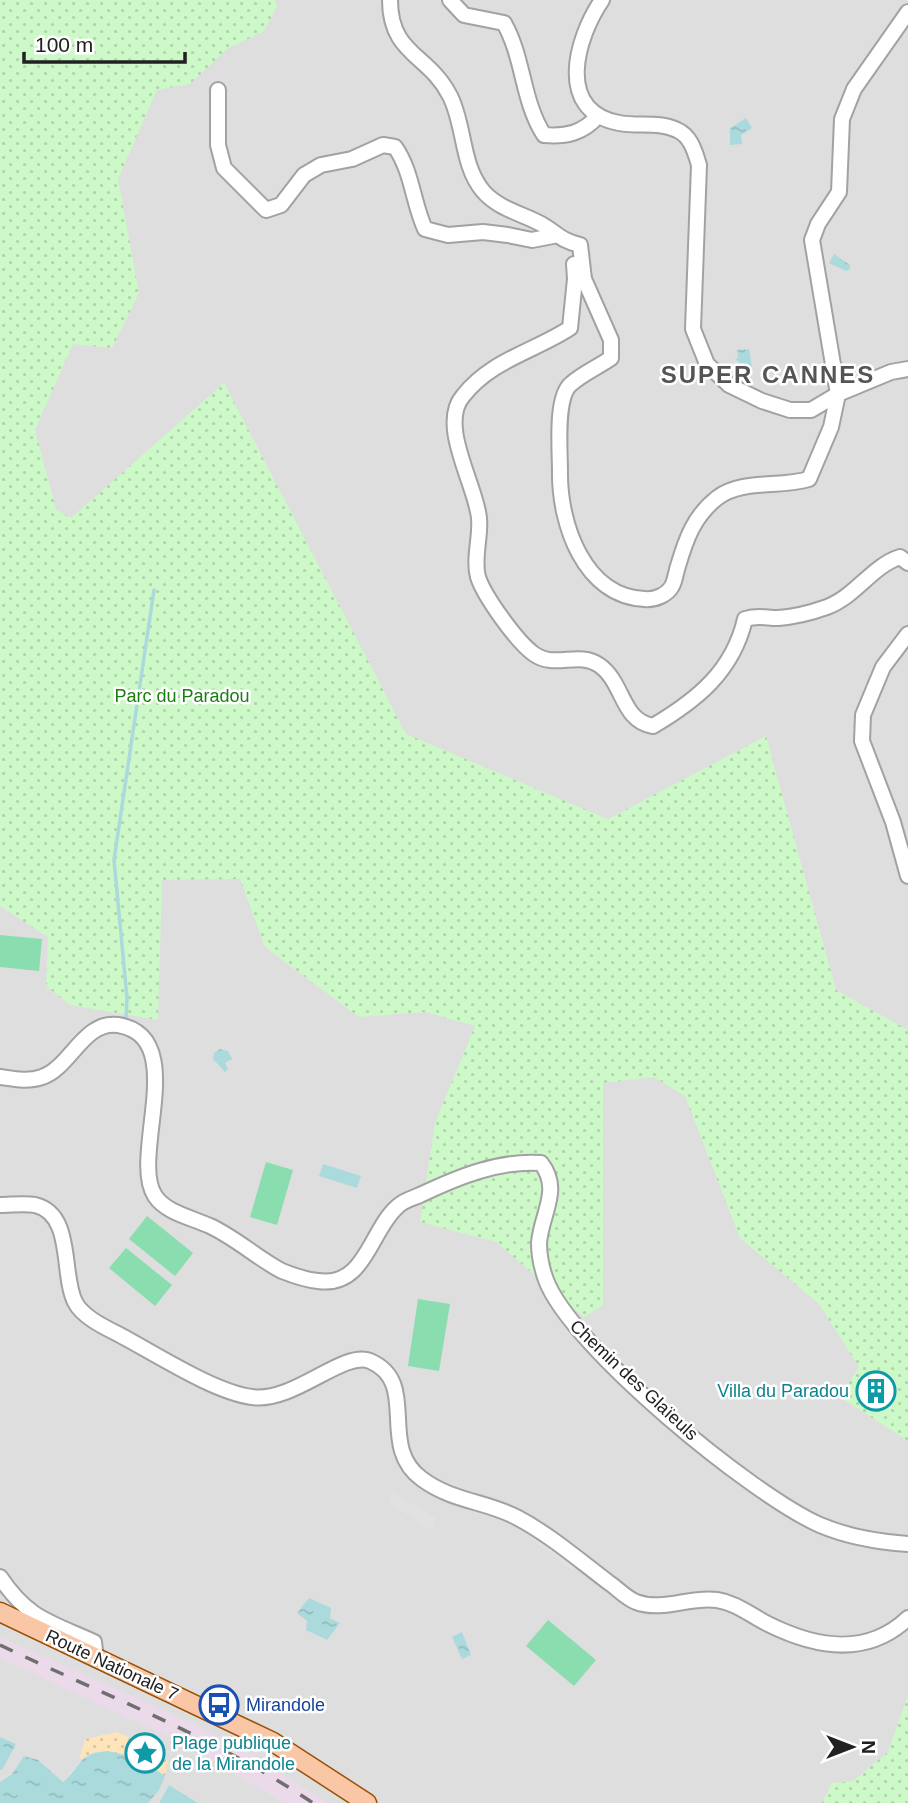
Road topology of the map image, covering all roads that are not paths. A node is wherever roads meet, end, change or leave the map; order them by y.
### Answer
1 (390, 0) edge
2 (450, 0) edge
3 (602, 0) edge
4 (908, 12) edge
5 (218, 90) dead end
6 (598, 116) junction
7 (560, 239) junction
8 (908, 369) edge
9 (838, 394) junction
10 (908, 564) edge
11 (908, 634) edge
12 (908, 876) edge
13 (0, 1077) edge
14 (0, 1205) edge
15 (908, 1544) edge
16 (0, 1577) edge
17 (0, 1612) edge
18 (908, 1618) edge
19 (0, 1620) edge
20 (96, 1659) junction
21 (356, 1803) edge
22 (367, 1803) edge

1 - 7 street
2 - 6 street
3 - 6 street
4 - 9 street
5 - 7 street
6 - 9 street
7 - 9 street
7 - 10 street
8 - 9 street
11 - 12 street
13 - 15 street, Chemin des Glaïeuls
14 - 18 street
16 - 20 street
17 - 20 main road, Route Nationale 7
19 - 21 main road
20 - 22 main road, Route Nationale 7

